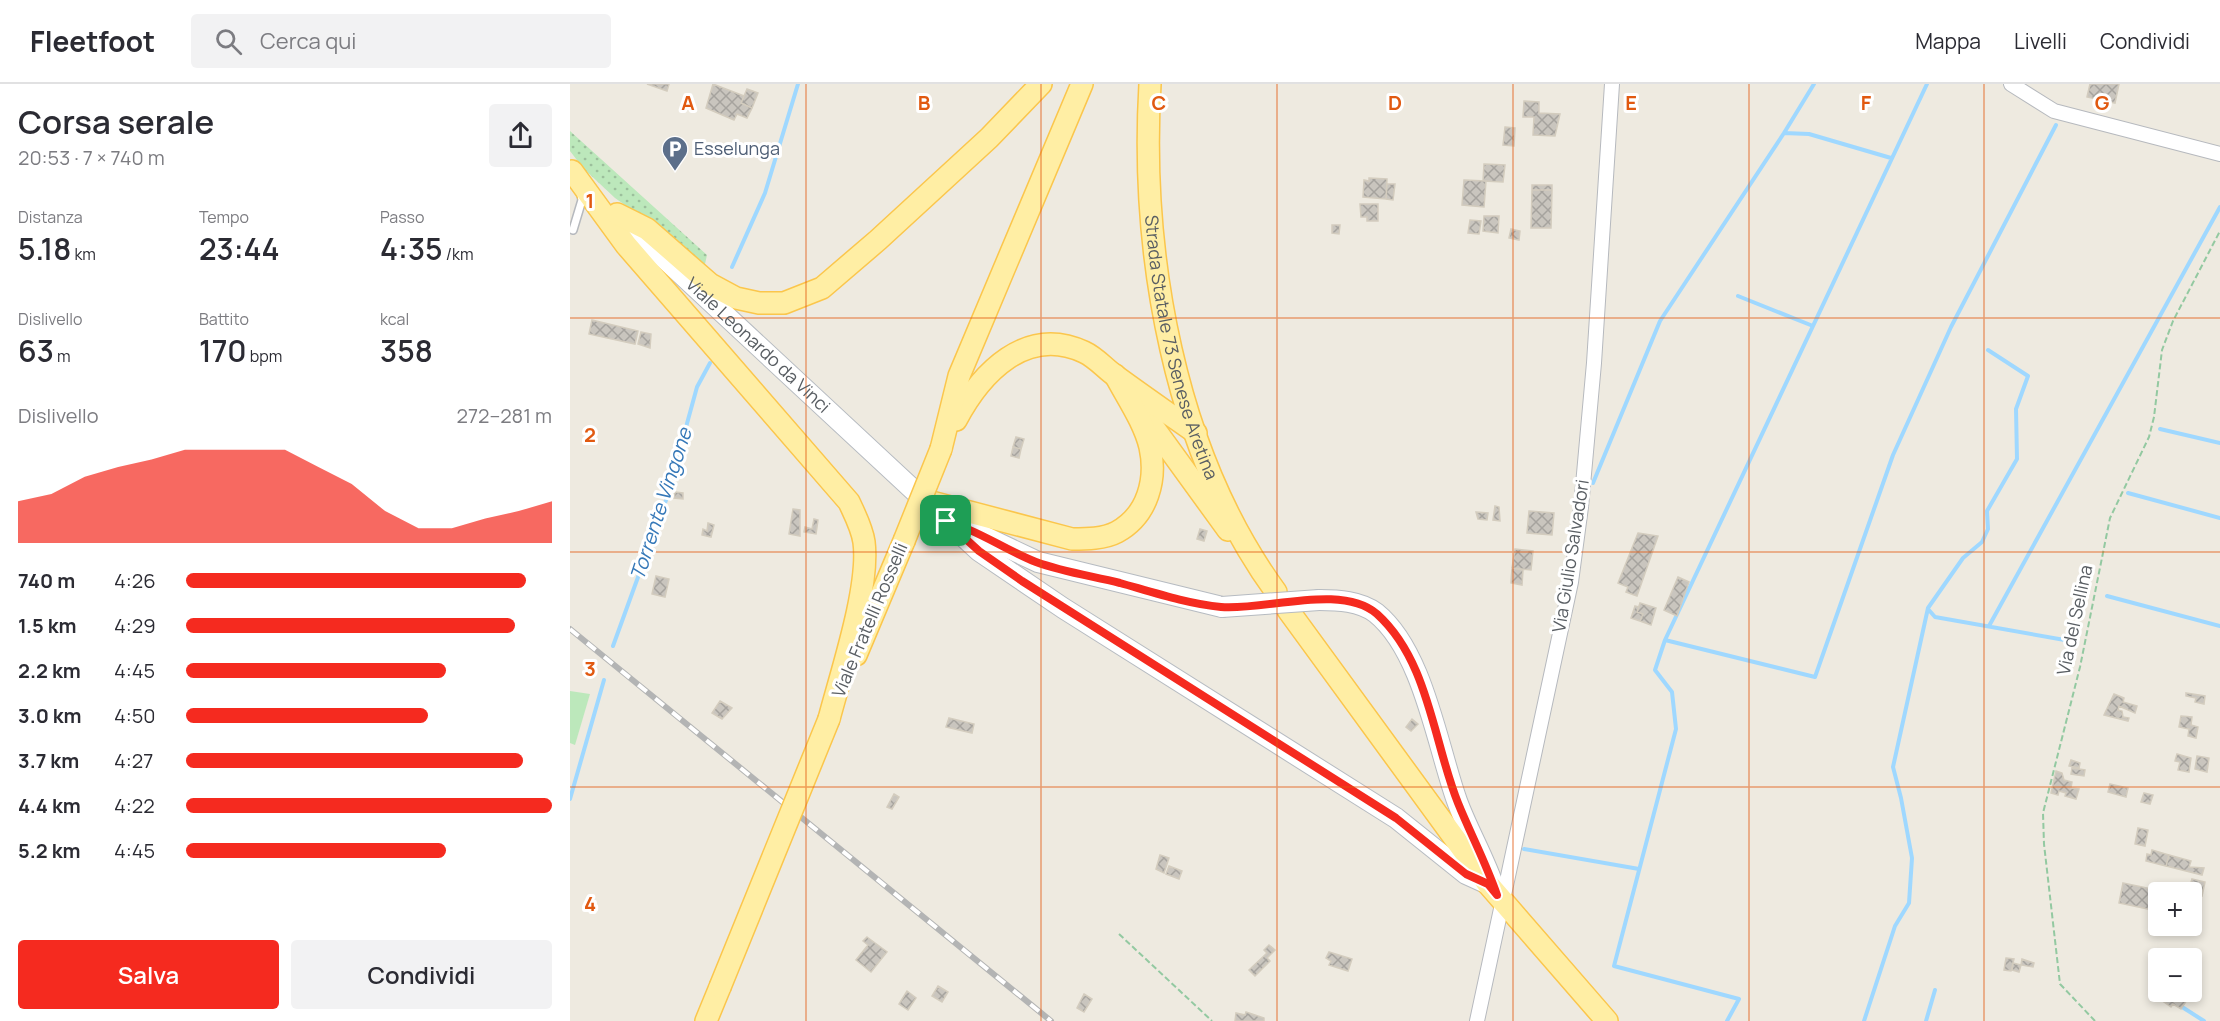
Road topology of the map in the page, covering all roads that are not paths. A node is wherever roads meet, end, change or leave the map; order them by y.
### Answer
1 (1041, 84) edge
2 (1082, 84) edge
3 (1150, 84) edge
4 (1612, 84) edge
5 (2011, 84) edge
6 (2220, 154) edge
7 (571, 169) edge
8 (617, 214) junction
9 (573, 231) dead end
10 (1115, 375) junction
11 (1196, 433) junction
12 (1165, 443) junction
13 (941, 449) junction
14 (924, 501) junction
15 (946, 521) junction
16 (1260, 570) junction
17 (1276, 592) dead end
18 (1288, 610) dead end
19 (829, 719) junction
20 (1496, 894) junction
21 (706, 1021) edge
22 (1477, 1021) edge
23 (1607, 1021) edge

1 - 8 main road
2 - 13 main road, Viale Fratelli Rosselli
3 - 11 main road, Strada Statale 73 Senese Aretina
4 - 20 street, Via Giulio Salvadori
5 - 6 street
7 - 8 main road, Viale Leonardo da Vinci
7 - 9 lane
7 - 19 main road
8 - 14 main road, Viale Leonardo da Vinci
10 - 11 main road
10 - 12 main road
10 - 13 main road
10 - 14 main road
11 - 12 main road
11 - 16 main road, Strada Statale 73 Senese Aretina
12 - 16 main road
13 - 19 main road, Viale Fratelli Rosselli, bridge
14 - 15 main road, Viale Leonardo da Vinci
15 - 20 main road, Viale Leonardo da Vinci
15 - 20 main road, Viale Leonardo da Vinci, bridge
16 - 17 main road, Strada Statale 73 Senese Aretina
18 - 20 main road
19 - 21 main road, Viale Fratelli Rosselli, bridge
20 - 22 street, Via Giulio Salvadori
20 - 23 main road

